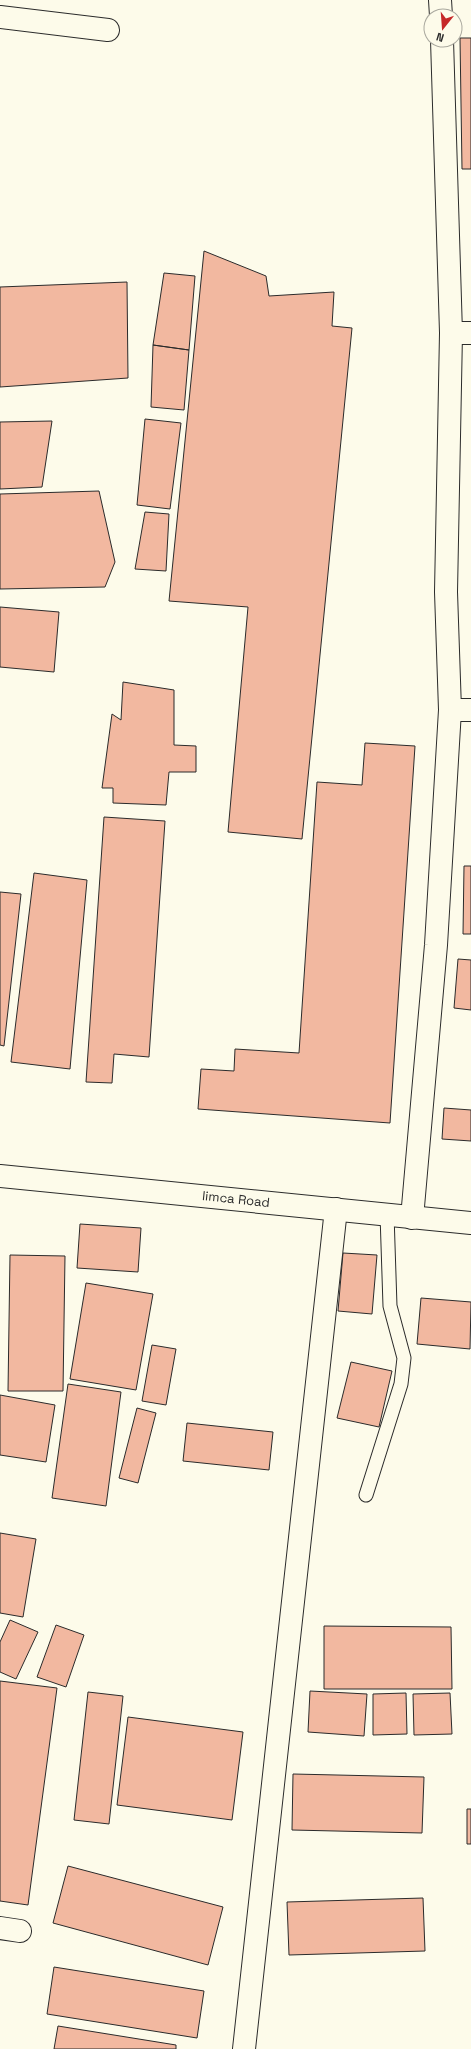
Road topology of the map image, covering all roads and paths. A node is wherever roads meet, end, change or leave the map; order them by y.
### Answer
1 (0, 17) edge
2 (108, 30) dead end
3 (443, 48) edge
4 (461, 333) edge
5 (450, 710) junction
6 (471, 710) edge
7 (0, 1176) edge
8 (336, 1209) junction
9 (387, 1214) junction
10 (412, 1218) junction
11 (471, 1224) edge
12 (366, 1495) dead end
13 (244, 2049) edge

1 - 2 street
3 - 4 street
4 - 5 street
5 - 6 street
5 - 10 street
7 - 8 street, limca Road
8 - 9 street, limca Road
8 - 13 street
9 - 10 street, limca Road
9 - 12 lane
10 - 11 street, limca Road

